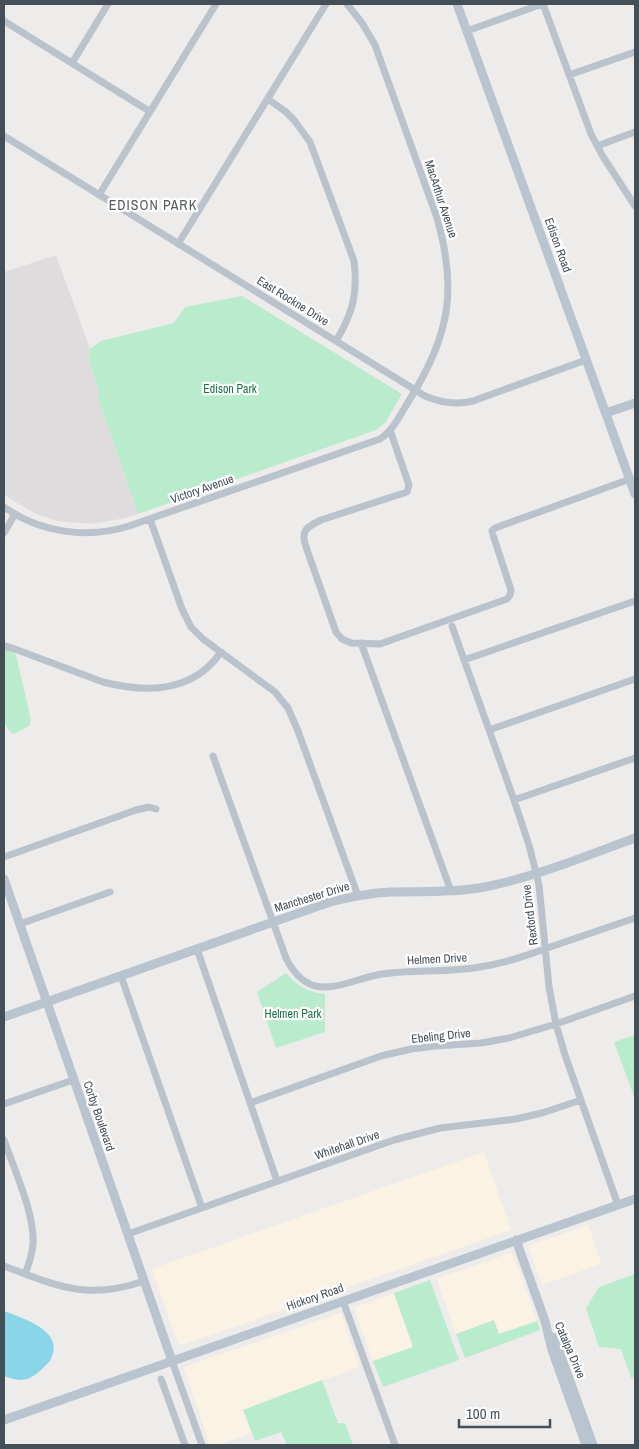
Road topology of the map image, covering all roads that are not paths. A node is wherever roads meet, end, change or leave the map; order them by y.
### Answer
1 (108, 4) edge
2 (216, 4) edge
3 (326, 4) edge
4 (347, 4) edge
5 (457, 4) edge
6 (543, 4) edge
7 (4, 21) edge
8 (467, 31) junction
9 (635, 52) edge
10 (72, 63) junction
11 (569, 75) junction
12 (268, 99) junction
13 (149, 112) junction
14 (635, 132) edge
15 (4, 136) edge
16 (597, 146) junction
17 (99, 194) junction
18 (635, 206) edge
19 (178, 244) junction
20 (336, 341) junction
21 (586, 360) junction
22 (415, 390) junction
23 (635, 403) edge
24 (606, 413) junction
25 (390, 430) junction
26 (630, 479) junction
27 (635, 494) edge
28 (4, 507) edge
29 (15, 514) junction
30 (150, 519) junction
31 (4, 533) edge
32 (635, 601) edge
33 (452, 626) dead end
34 (361, 643) junction
35 (4, 646) edge
36 (221, 652) junction
37 (464, 660) junction
38 (635, 679) edge
39 (489, 730) junction
40 (213, 756) dead end
41 (635, 758) edge
42 (514, 800) junction
43 (156, 809) dead end
44 (635, 838) edge
45 (4, 857) edge
46 (536, 873) junction
47 (4, 879) edge
48 (452, 891) junction
49 (110, 892) dead end
50 (358, 896) junction
51 (635, 918) edge
52 (273, 922) junction
53 (20, 924) junction
54 (197, 949) junction
55 (546, 949) junction
56 (121, 976) junction
57 (635, 996) edge
58 (46, 1002) junction
59 (4, 1017) edge
60 (556, 1024) junction
61 (74, 1080) junction
62 (581, 1100) junction
63 (250, 1103) junction
64 (4, 1104) edge
65 (4, 1140) edge
66 (277, 1181) junction
67 (635, 1199) edge
68 (618, 1205) junction
69 (202, 1208) junction
70 (128, 1234) junction
71 (516, 1240) junction
72 (4, 1266) edge
73 (25, 1274) junction
74 (144, 1281) junction
75 (343, 1300) junction
76 (545, 1321) junction
77 (172, 1361) junction
78 (161, 1379) dead end
79 (4, 1420) edge
80 (185, 1445) edge
81 (202, 1445) edge
82 (395, 1445) edge
83 (586, 1445) edge
84 (593, 1445) edge

1 - 10 street
2 - 13 street
3 - 12 street
4 - 22 street, MacArthur Avenue
5 - 8 street, Edison Road
6 - 8 street
6 - 11 street
7 - 10 street
8 - 21 street, Edison Road
9 - 11 street
10 - 13 street
11 - 16 street
12 - 19 street
12 - 20 street
13 - 17 street
14 - 16 street
15 - 17 street, East Rockne Drive
16 - 18 street
17 - 19 street, East Rockne Drive
19 - 20 street, East Rockne Drive
20 - 22 street, East Rockne Drive
21 - 22 street, East Rockne Drive
21 - 24 street, Edison Road
22 - 25 street, MacArthur Avenue
23 - 24 street
24 - 26 street, Edison Road
25 - 30 street, Victory Avenue
25 - 34 street
26 - 27 street, Edison Road
26 - 34 street
28 - 29 street, Victory Avenue
29 - 30 street, Victory Avenue
29 - 31 street
30 - 36 street
32 - 37 street
33 - 37 street, Rexford Drive
34 - 48 street
35 - 36 street
36 - 50 street
37 - 39 street, Rexford Drive
38 - 39 street
39 - 42 street, Rexford Drive
40 - 52 street, Helmen Drive
41 - 42 street
42 - 46 street, Rexford Drive
43 - 45 street
44 - 46 street, Manchester Drive
46 - 48 street, Manchester Drive
46 - 55 street, Rexford Drive
47 - 53 street, Corby Boulevard
48 - 50 street, Manchester Drive
49 - 53 street
50 - 52 street, Manchester Drive
51 - 55 street, Helmen Drive
52 - 54 street, Manchester Drive
52 - 55 street, Helmen Drive
53 - 58 street, Corby Boulevard
54 - 56 street, Manchester Drive
54 - 63 street
55 - 60 street, Rexford Drive
56 - 58 street, Manchester Drive
56 - 69 street
57 - 60 street, Ebeling Drive
58 - 59 street, Manchester Drive
58 - 61 street, Corby Boulevard
60 - 62 street, Rexford Drive
60 - 63 street, Ebeling Drive
61 - 64 street
61 - 70 street, Corby Boulevard
62 - 66 street, Whitehall Drive
62 - 68 street, Rexford Drive
63 - 66 street
65 - 73 street
66 - 69 street, Whitehall Drive
67 - 68 street, Hickory Road
68 - 71 street, Hickory Road
69 - 70 street, Whitehall Drive
70 - 74 street, Corby Boulevard
71 - 75 street, Hickory Road
71 - 76 street, Catalpa Drive
72 - 73 street
73 - 74 street
74 - 77 street, Corby Boulevard
75 - 77 street, Hickory Road
75 - 82 street
76 - 83 street, Catalpa Drive
76 - 84 street, Catalpa Drive
77 - 79 street, Hickory Road
77 - 81 street
78 - 80 street

